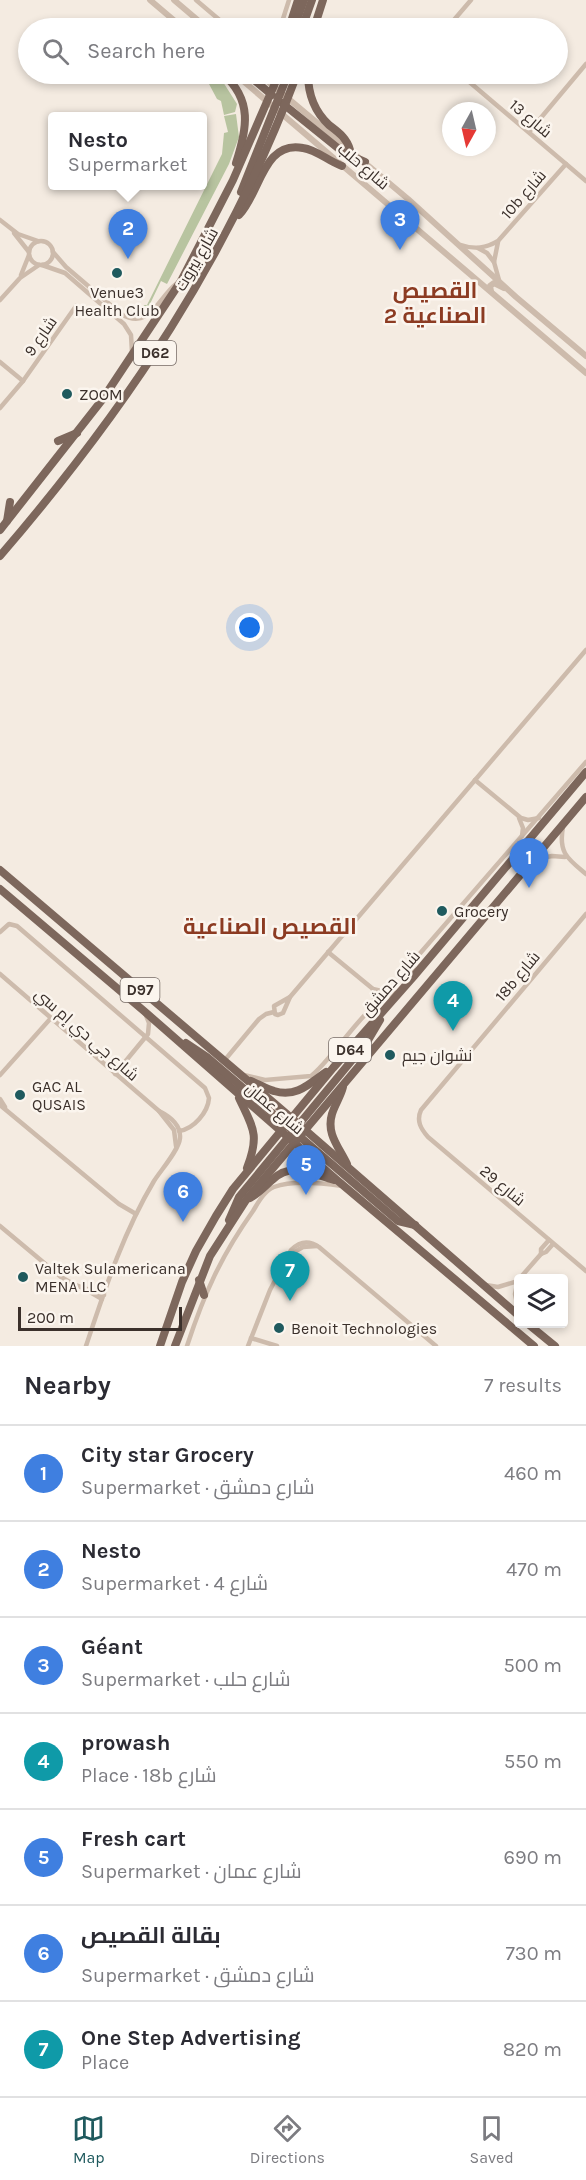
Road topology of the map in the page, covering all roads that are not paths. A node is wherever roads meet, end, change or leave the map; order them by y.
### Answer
1 (150, 0) edge
2 (174, 0) edge
3 (196, 0) edge
4 (289, 0) edge
5 (298, 0) edge
6 (304, 0) edge
7 (312, 0) edge
8 (323, 0) edge
9 (471, 0) edge
10 (171, 18) edge
11 (195, 18) edge
12 (217, 18) edge
13 (283, 18) edge
14 (292, 18) edge
15 (298, 18) edge
16 (306, 18) edge
17 (318, 18) edge
18 (456, 18) edge
19 (586, 64) edge
20 (232, 84) edge
21 (253, 84) edge
22 (259, 84) edge
23 (265, 84) edge
24 (275, 84) edge
25 (286, 84) edge
26 (291, 84) edge
27 (309, 84) edge
28 (472, 84) edge
29 (271, 94) junction
30 (283, 98) junction
31 (278, 111) junction
32 (529, 132) junction
33 (350, 150) junction
34 (365, 162) junction
35 (566, 164) junction
36 (342, 166) junction
37 (233, 180) junction
38 (586, 181) edge
39 (235, 217) junction
40 (0, 220) edge
41 (13, 231) junction
42 (38, 241) junction
43 (498, 241) junction
44 (460, 245) junction
45 (478, 248) junction
46 (53, 252) junction
47 (29, 254) junction
48 (494, 262) junction
49 (40, 265) junction
50 (20, 278) junction
51 (499, 280) junction
52 (181, 281) junction
53 (490, 291) junction
54 (516, 297) junction
55 (0, 300) edge
56 (76, 306) dead end
57 (586, 356) edge
58 (130, 359) junction
59 (0, 362) edge
60 (586, 373) edge
61 (23, 381) junction
62 (0, 408) edge
63 (78, 432) junction
64 (58, 441) dead end
65 (9, 502) dead end
66 (7, 521) junction
67 (0, 530) edge
68 (0, 556) edge
69 (586, 650) edge
70 (586, 762) edge
71 (586, 772) edge
72 (476, 780) junction
73 (586, 797) edge
74 (518, 816) junction
75 (539, 818) junction
76 (564, 824) junction
77 (522, 836) junction
78 (565, 857) junction
79 (532, 860) junction
80 (0, 870) edge
81 (586, 874) edge
82 (0, 889) edge
83 (586, 914) edge
84 (0, 932) edge
85 (328, 952) junction
86 (0, 974) edge
87 (414, 976) junction
88 (373, 989) junction
89 (400, 992) junction
90 (390, 993) junction
91 (290, 997) junction
92 (375, 1005) junction
93 (144, 1011) junction
94 (274, 1012) junction
95 (381, 1014) junction
96 (51, 1018) junction
97 (146, 1038) junction
98 (176, 1039) junction
99 (224, 1061) junction
100 (333, 1068) junction
101 (8, 1069) junction
102 (238, 1073) junction
103 (115, 1074) junction
104 (0, 1076) edge
105 (0, 1081) edge
106 (247, 1081) junction
107 (343, 1083) junction
108 (237, 1094) junction
109 (0, 1099) edge
110 (2, 1106) edge
111 (421, 1110) joint
112 (159, 1111) junction
113 (293, 1130) junction
114 (179, 1131) junction
115 (174, 1151) junction
116 (348, 1168) junction
117 (245, 1174) junction
118 (338, 1181) junction
119 (346, 1187) junction
120 (246, 1200) junction
121 (136, 1214) junction
122 (228, 1224) junction
123 (416, 1225) junction
124 (0, 1226) edge
125 (551, 1242) junction
126 (586, 1272) edge
127 (524, 1274) edge
128 (200, 1280) junction
129 (514, 1282) edge
130 (483, 1284) junction
131 (204, 1295) junction
132 (103, 1297) junction
133 (514, 1311) edge
134 (534, 1328) edge
135 (250, 1338) junction
136 (86, 1346) edge
137 (160, 1346) edge
138 (175, 1346) edge
139 (187, 1346) edge
140 (248, 1346) edge
141 (277, 1346) edge
142 (436, 1346) edge
143 (534, 1346) edge
144 (555, 1346) edge

1 - 10 street
2 - 11 street
3 - 12 street
4 - 13 street
5 - 14 main road
6 - 15 main road
7 - 16 main road
8 - 17 main road
9 - 18 street
19 - 32 street
20 - 37 main road
21 - 29 street, شارع حلب
22 - 29 main road
23 - 29 street, شارع حلب
24 - 29 main road, شارع بيروت / D62
25 - 30 main road
26 - 30 main road, شارع بيروت / D62
27 - 33 main road
28 - 32 street, شارع 13
29 - 30 main road
29 - 31 street, شارع حلب
29 - 37 main road, شارع بيروت / D62
30 - 31 main road, شارع بيروت / D62
30 - 33 street, شارع حلب
30 - 34 main road
31 - 36 street, شارع حلب
31 - 39 main road, شارع بيروت / D62
32 - 35 street, شارع 13
33 - 34 street, شارع حلب
34 - 44 street, شارع حلب
35 - 38 street, شارع 13
35 - 43 street, 10b شارع
36 - 39 main road
36 - 53 street, شارع حلب
37 - 52 main road, شارع بيروت / D62
39 - 68 main road, شارع بيروت / D62
40 - 41 street
41 - 42 street
41 - 47 street
42 - 46 street
42 - 47 street
43 - 45 street, 10b شارع
43 - 48 street, 10b شارع
44 - 45 street, 10b شارع
44 - 51 street, شارع حلب
45 - 48 street
46 - 49 street
46 - 52 street
47 - 49 street
47 - 50 street
48 - 51 street, 10b شارع
49 - 50 street
49 - 58 street
50 - 55 street
51 - 54 street, شارع حلب
52 - 58 main road, شارع بيروت / D62
53 - 54 street
53 - 60 street, شارع حلب
54 - 57 street, شارع حلب
56 - 61 street, شارع 9
58 - 63 main road, شارع بيروت / D62
59 - 61 street
61 - 62 street, شارع 9
63 - 64 main road
63 - 66 main road, شارع بيروت / D62
65 - 66 main road
66 - 67 main road, شارع بيروت / D62
69 - 72 street
70 - 75 street
71 - 87 main road, شارع دمشق / D64
72 - 74 street
72 - 85 street
73 - 76 main road, شارع دمشق / D64
74 - 75 street
74 - 77 street
75 - 77 street
76 - 78 street
76 - 79 main road, شارع دمشق / D64
77 - 87 street
78 - 79 street
78 - 81 street
79 - 107 main road, شارع دمشق / D64
80 - 99 main road, شارع عمان / D97
82 - 93 main road, شارع عمان / D97
83 - 111 street, 18b شارع
84 - 97 street
85 - 88 street
85 - 91 street
86 - 96 street, شارع جي دي إم سي
87 - 89 main road, شارع دمشق / D64
88 - 90 street
88 - 92 street
89 - 90 street
89 - 95 main road, شارع دمشق / D64
90 - 92 street
91 - 94 street
91 - 94 street
92 - 102 street
93 - 97 street
93 - 98 main road, شارع عمان / D97
94 - 99 street
95 - 100 main road, شارع دمشق / D64
95 - 113 main road
96 - 101 street
96 - 103 street, شارع جي دي إم سي
97 - 103 street
97 - 114 street
98 - 108 main road, شارع عمان / D97
98 - 113 main road
99 - 102 main road, شارع عمان / D97
100 - 106 main road
100 - 113 main road, شارع دمشق / D64
101 - 104 street
101 - 105 street
102 - 106 main road, شارع عمان / D97
103 - 112 street, شارع جي دي إم سي
106 - 113 main road, شارع عمان / D97
107 - 113 main road, شارع دمشق / D64
107 - 116 main road
108 - 113 main road, شارع عمان / D97
108 - 117 main road
109 - 110 street
110 - 121 street
111 - 125 street, شارع 29
112 - 114 street, شارع جي دي إم سي
112 - 115 street, شارع جي دي إم سي
113 - 116 main road, شارع عمان / D97
113 - 117 main road, شارع دمشق / D64
113 - 118 main road, شارع عمان / D97
113 - 120 main road, شارع دمشق / D64
113 - 122 main road
113 - 123 main road
114 - 115 street
115 - 121 street
116 - 123 main road, شارع عمان / D97
117 - 137 main road, شارع دمشق / D64
118 - 119 main road, شارع عمان / D97
118 - 120 main road
119 - 131 street
119 - 143 main road, شارع عمان / D97
120 - 122 main road, شارع دمشق / D64
121 - 132 street
122 - 128 main road, شارع دمشق / D64
123 - 130 main road, شارع عمان / D97
124 - 132 street
125 - 126 street, شارع 29
125 - 127 street
128 - 131 main road
128 - 138 main road, شارع دمشق / D64
129 - 130 street
130 - 133 main road, شارع عمان / D97
131 - 139 street
132 - 136 street
134 - 144 main road
135 - 140 street
135 - 141 street
135 - 142 street

